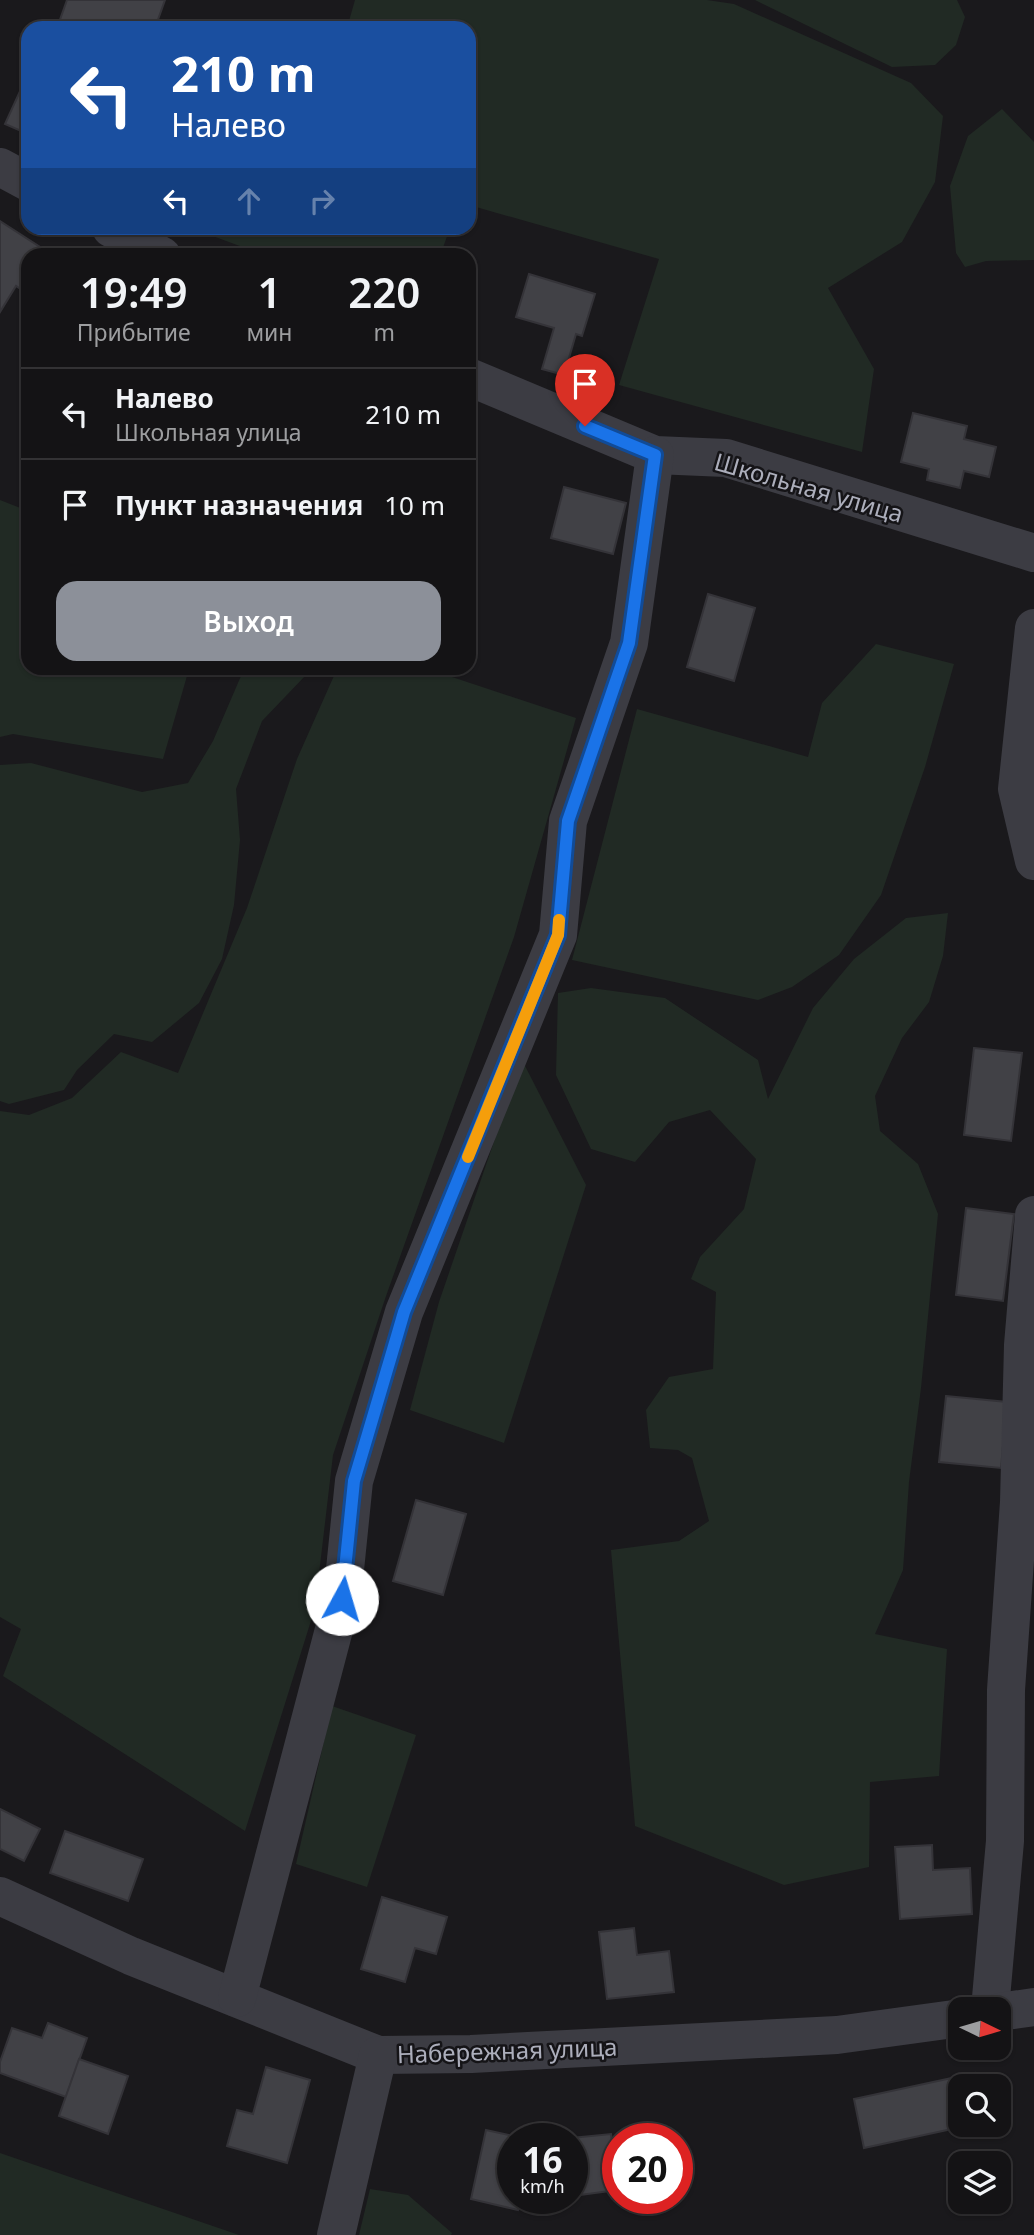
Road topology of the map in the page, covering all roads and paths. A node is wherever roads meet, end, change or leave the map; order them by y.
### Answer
1 (0, 167) edge
2 (21, 178) edge
3 (124, 235) edge
4 (147, 248) edge
5 (476, 380) edge
6 (655, 455) junction
7 (1034, 553) edge
8 (1034, 628) edge
9 (1034, 861) edge
10 (1034, 1215) edge
11 (1027, 1426) edge
12 (0, 1896) edge
13 (991, 1997) edge
14 (237, 1998) junction
15 (1034, 2007) edge
16 (1012, 2010) edge
17 (948, 2020) edge
18 (378, 2055) junction
19 (336, 2235) edge

1 - 2 street
3 - 4 street
5 - 6 street, Школьная улица
6 - 7 street, Школьная улица
6 - 14 street
8 - 9 street
10 - 11 street
11 - 13 street
12 - 14 street, Набережная улица
14 - 18 street, Набережная улица
15 - 16 street
17 - 18 street, Набережная улица
18 - 19 street

